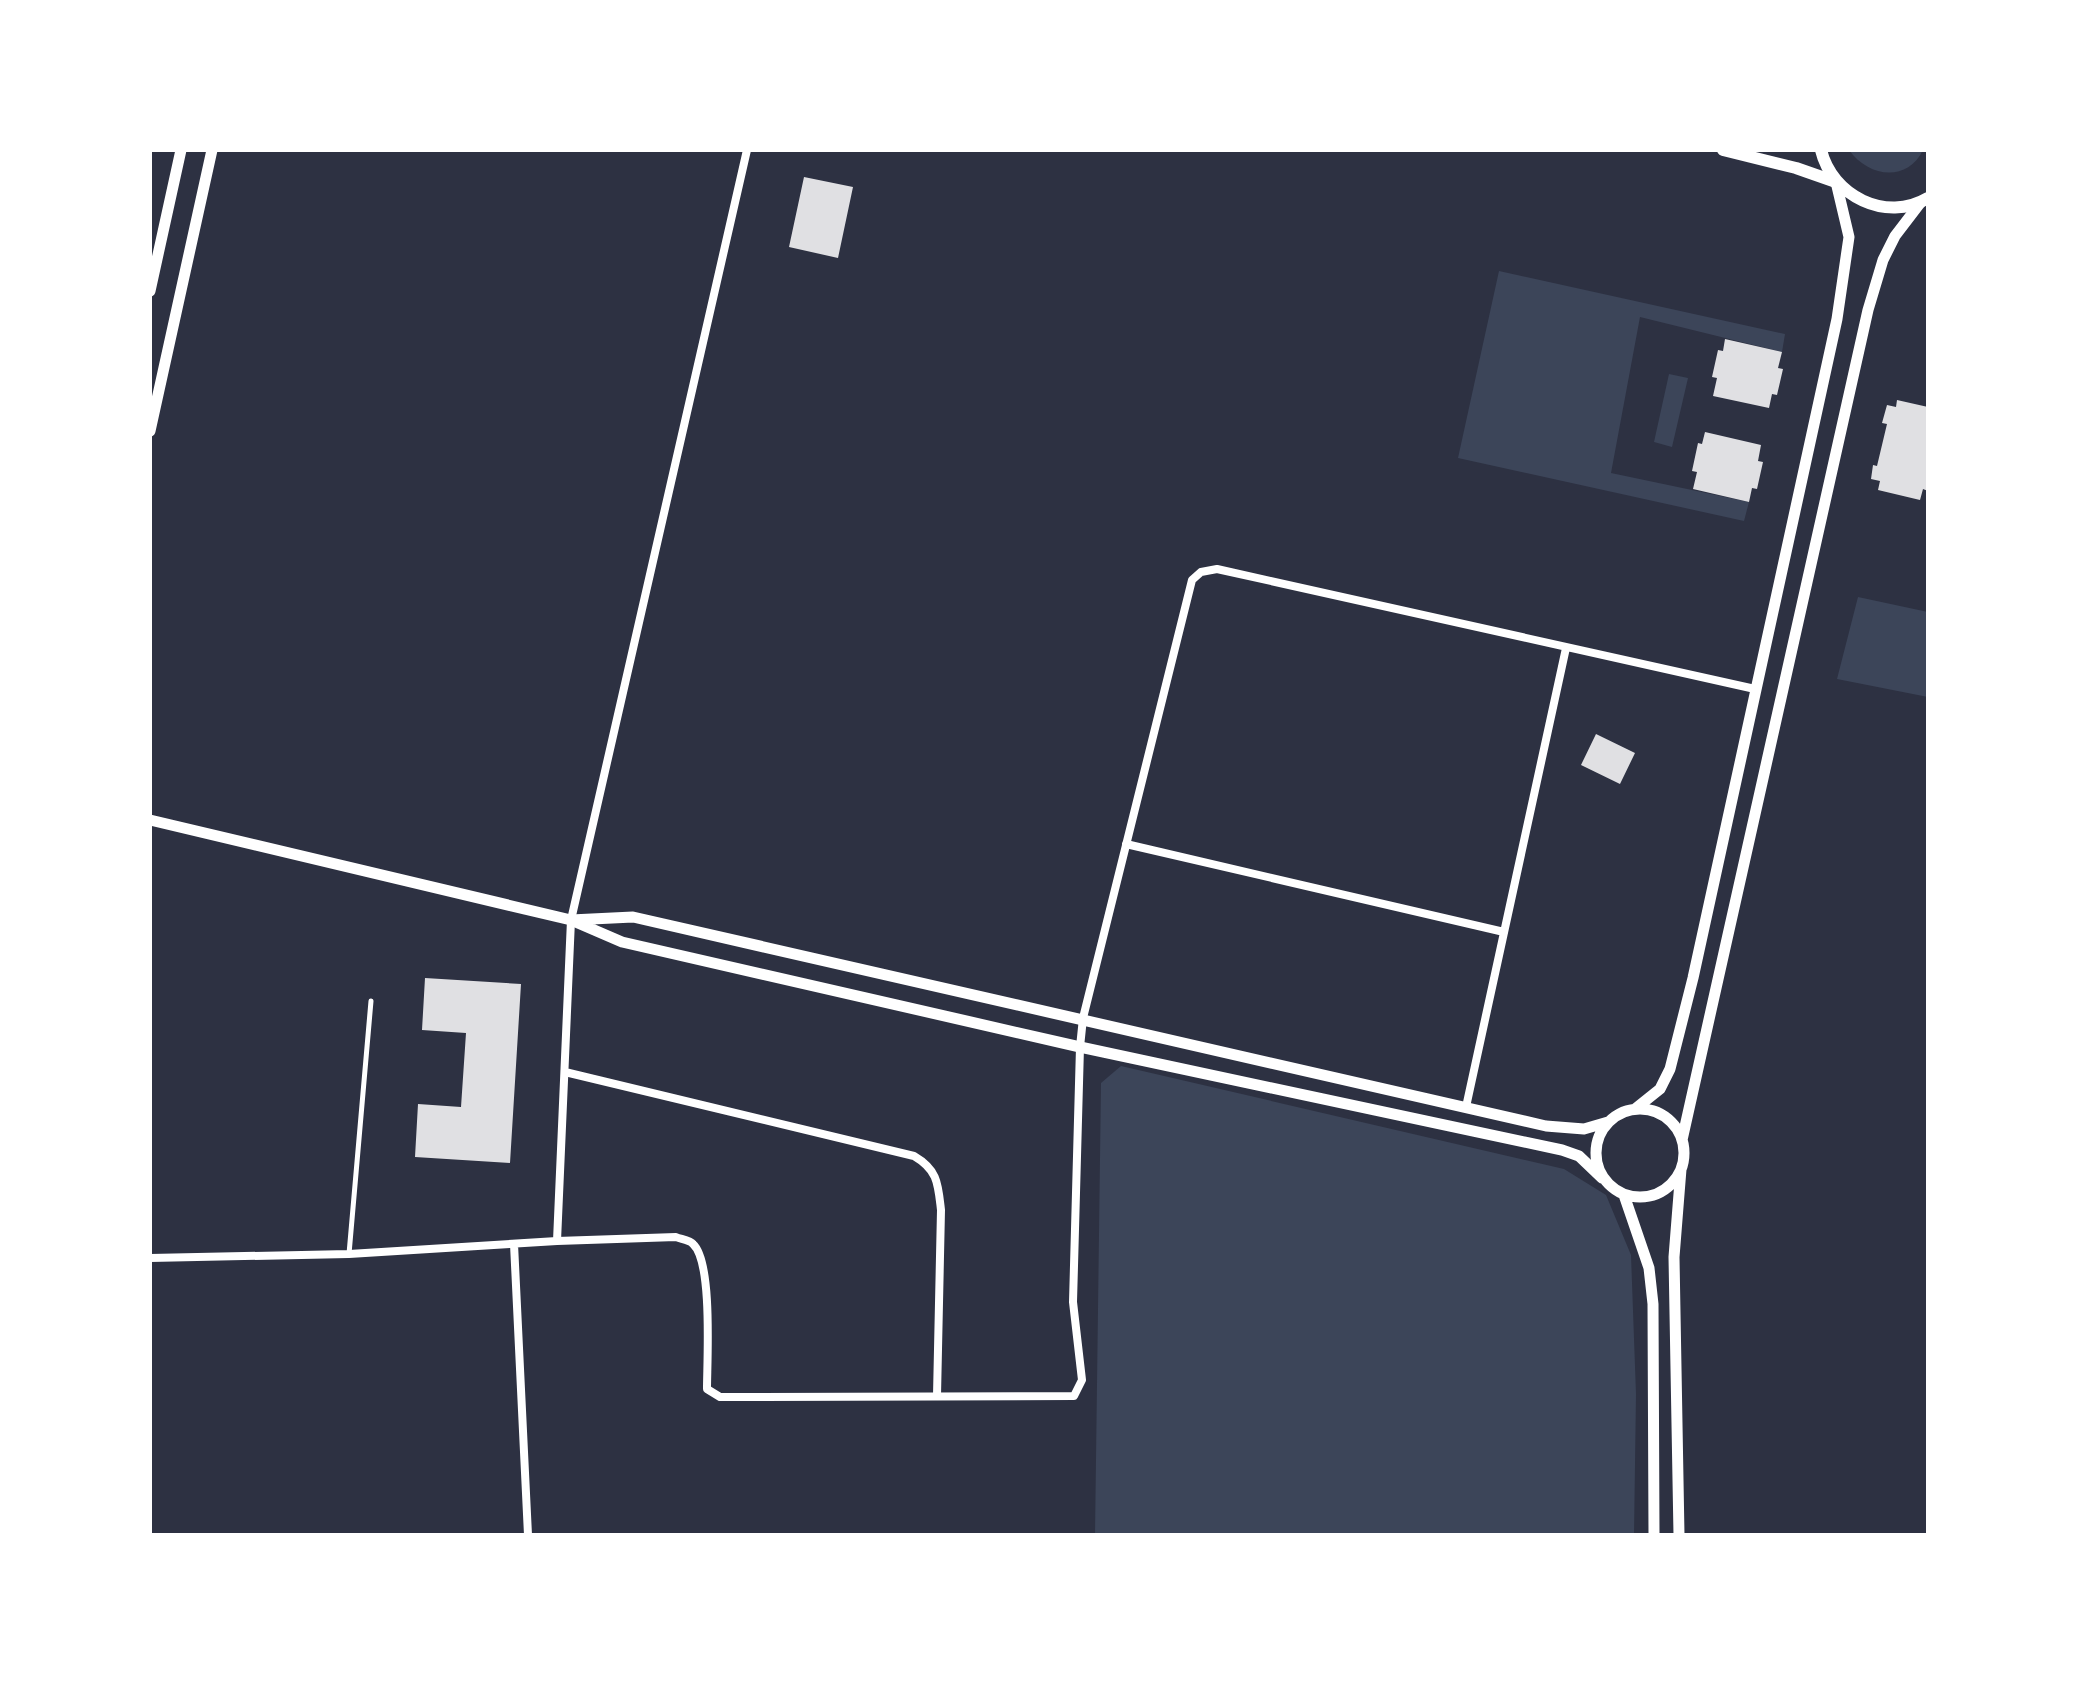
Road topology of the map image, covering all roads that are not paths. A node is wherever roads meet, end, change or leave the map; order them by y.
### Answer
1 (181, 150) edge
2 (212, 150) edge
3 (747, 150) edge
4 (1723, 150) edge
5 (1821, 150) edge
6 (1836, 182) junction
7 (1926, 201) edge
8 (150, 291) edge
9 (150, 431) edge
10 (1566, 648) junction
11 (1755, 689) junction
12 (150, 820) edge
13 (1126, 844) junction
14 (571, 920) junction
15 (1504, 932) junction
16 (371, 1001) dead end
17 (1083, 1018) junction
18 (1080, 1047) junction
19 (565, 1072) junction
20 (1466, 1107) junction
21 (1635, 1109) junction
22 (1608, 1122) junction
23 (1682, 1140) junction
24 (1681, 1169) junction
25 (1602, 1178) junction
26 (1624, 1195) junction
27 (557, 1241) junction
28 (514, 1244) junction
29 (349, 1254) junction
30 (150, 1258) edge
31 (937, 1396) junction
32 (528, 1535) edge
33 (1654, 1535) edge
34 (1679, 1535) edge

1 - 8 street
2 - 9 street
3 - 14 street
4 - 6 main road
5 - 6 main road
6 - 7 main road
6 - 11 street
7 - 23 street
10 - 11 street
10 - 13 street
10 - 15 street
11 - 21 street
12 - 14 street
13 - 15 street
13 - 17 street
14 - 17 street
14 - 18 street
14 - 19 street
15 - 20 street
16 - 29 lane
17 - 18 street
17 - 20 street
18 - 25 street
18 - 31 street
19 - 27 street
19 - 31 street
20 - 22 street
21 - 22 street
21 - 23 street
22 - 25 street
23 - 24 street
24 - 26 street
24 - 34 street
25 - 26 street
26 - 33 street
27 - 28 street
27 - 31 street
28 - 29 street
28 - 32 street
29 - 30 street

